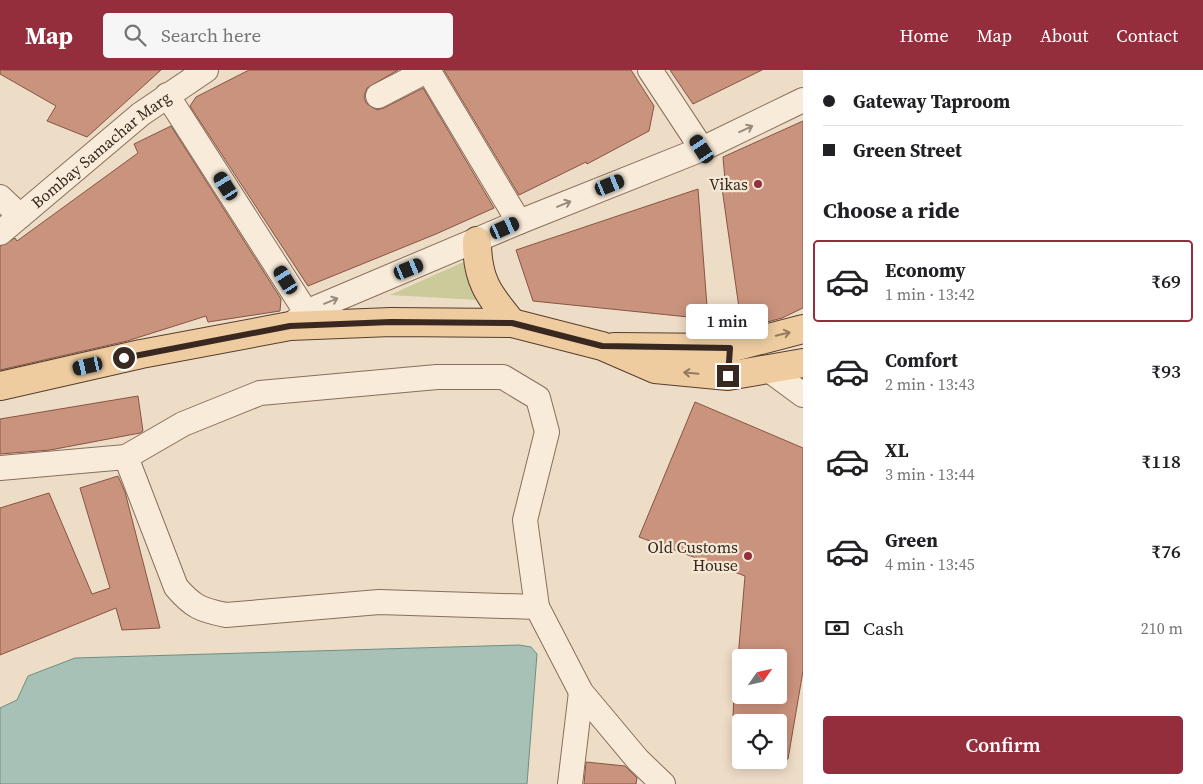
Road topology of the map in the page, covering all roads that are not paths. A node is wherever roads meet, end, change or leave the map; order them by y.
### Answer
1 (206, 70) edge
2 (428, 70) edge
3 (650, 70) edge
4 (167, 95) junction
5 (378, 96) dead end
6 (803, 100) edge
7 (702, 149) junction
8 (0, 197) edge
9 (20, 216) junction
10 (519, 222) junction
11 (0, 233) edge
12 (477, 241) junction
13 (298, 319) junction
14 (512, 323) junction
15 (803, 329) edge
16 (602, 346) junction
17 (730, 348) junction
18 (803, 363) edge
19 (769, 370) junction
20 (728, 376) junction
21 (0, 386) edge
22 (803, 395) edge
23 (126, 457) junction
24 (0, 468) edge
25 (537, 607) junction
26 (581, 692) junction
27 (570, 784) edge
28 (664, 784) edge

1 - 4 street, Bombay Samachar Marg
2 - 5 street
2 - 10 street
3 - 7 street
4 - 9 street, Bombay Samachar Marg
4 - 13 street
7 -> 6 street
10 -> 7 street
8 - 9 street
9 - 11 street, Bombay Samachar Marg
10 - 12 street
13 -> 12 street
12 - 14 main road
13 - 14 main road
13 - 21 main road
14 - 16 main road
17 -> 15 main road
16 - 17 main road
20 -> 16 main road
17 - 20 street
18 - 19 main road
19 - 20 main road
19 - 22 street
23 - 24 street
23 - 25 street
23 - 25 street
25 - 26 street
26 - 27 street
26 - 28 street

